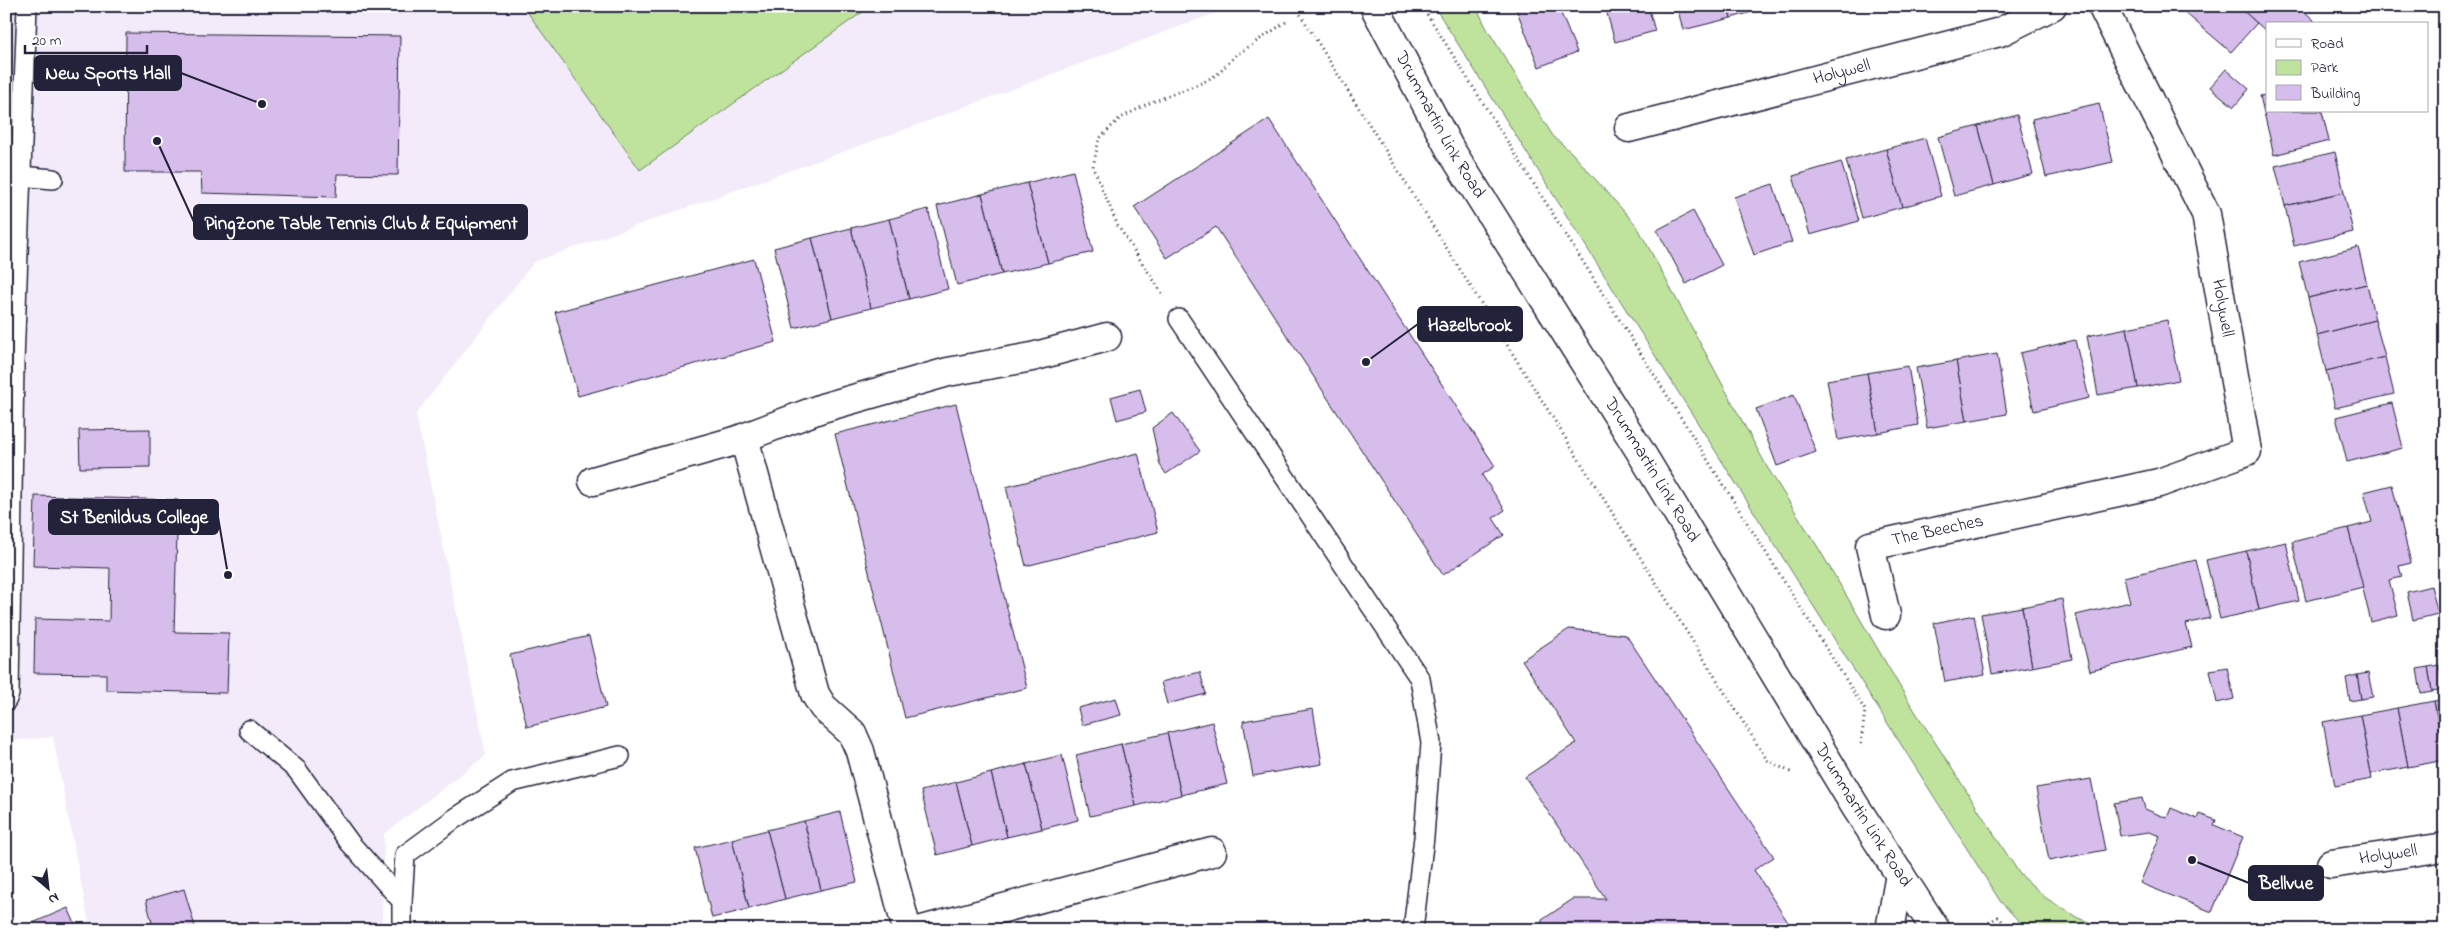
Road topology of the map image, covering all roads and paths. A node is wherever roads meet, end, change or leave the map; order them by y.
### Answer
1 (27, 6) edge
2 (1295, 6) edge
3 (1374, 6) edge
4 (1422, 6) edge
5 (2052, 6) edge
6 (2102, 6) edge
7 (1289, 20) dead end
8 (1629, 128) dead end
9 (20, 176) junction
10 (54, 178) dead end
11 (1179, 318) joint
12 (1107, 337) dead end
13 (744, 438) junction
14 (593, 481) dead end
15 (2073, 502) joint
16 (1886, 615) dead end
17 (6, 700) edge
18 (1865, 710) dead end
19 (249, 730) dead end
20 (620, 756) dead end
21 (1767, 760) dead end
22 (2445, 847) edge
23 (1212, 852) dead end
24 (2331, 864) dead end
25 (1900, 874) junction
26 (402, 901) junction
27 (402, 930) edge
28 (907, 930) edge
29 (922, 930) edge
30 (1413, 930) edge
31 (1890, 930) edge
32 (1936, 930) edge
33 (1976, 930) edge
34 (2011, 930) edge

1 - 9 lane
2 - 21 path
3 - 25 street, Drummartin Link Road
4 - 18 path
5 - 8 street, Holywell
6 - 15 street, Holywell
7 - 11 path
9 - 10 lane
9 - 17 lane
11 - 30 lane
12 - 13 street
13 - 14 street
13 - 28 street
15 - 16 street, The Beeches
19 - 26 lane
20 - 26 lane
22 - 24 street, Holywell
23 - 29 street
25 - 31 street
25 - 32 street, Drummartin Link Road
26 - 27 lane
33 - 34 path

